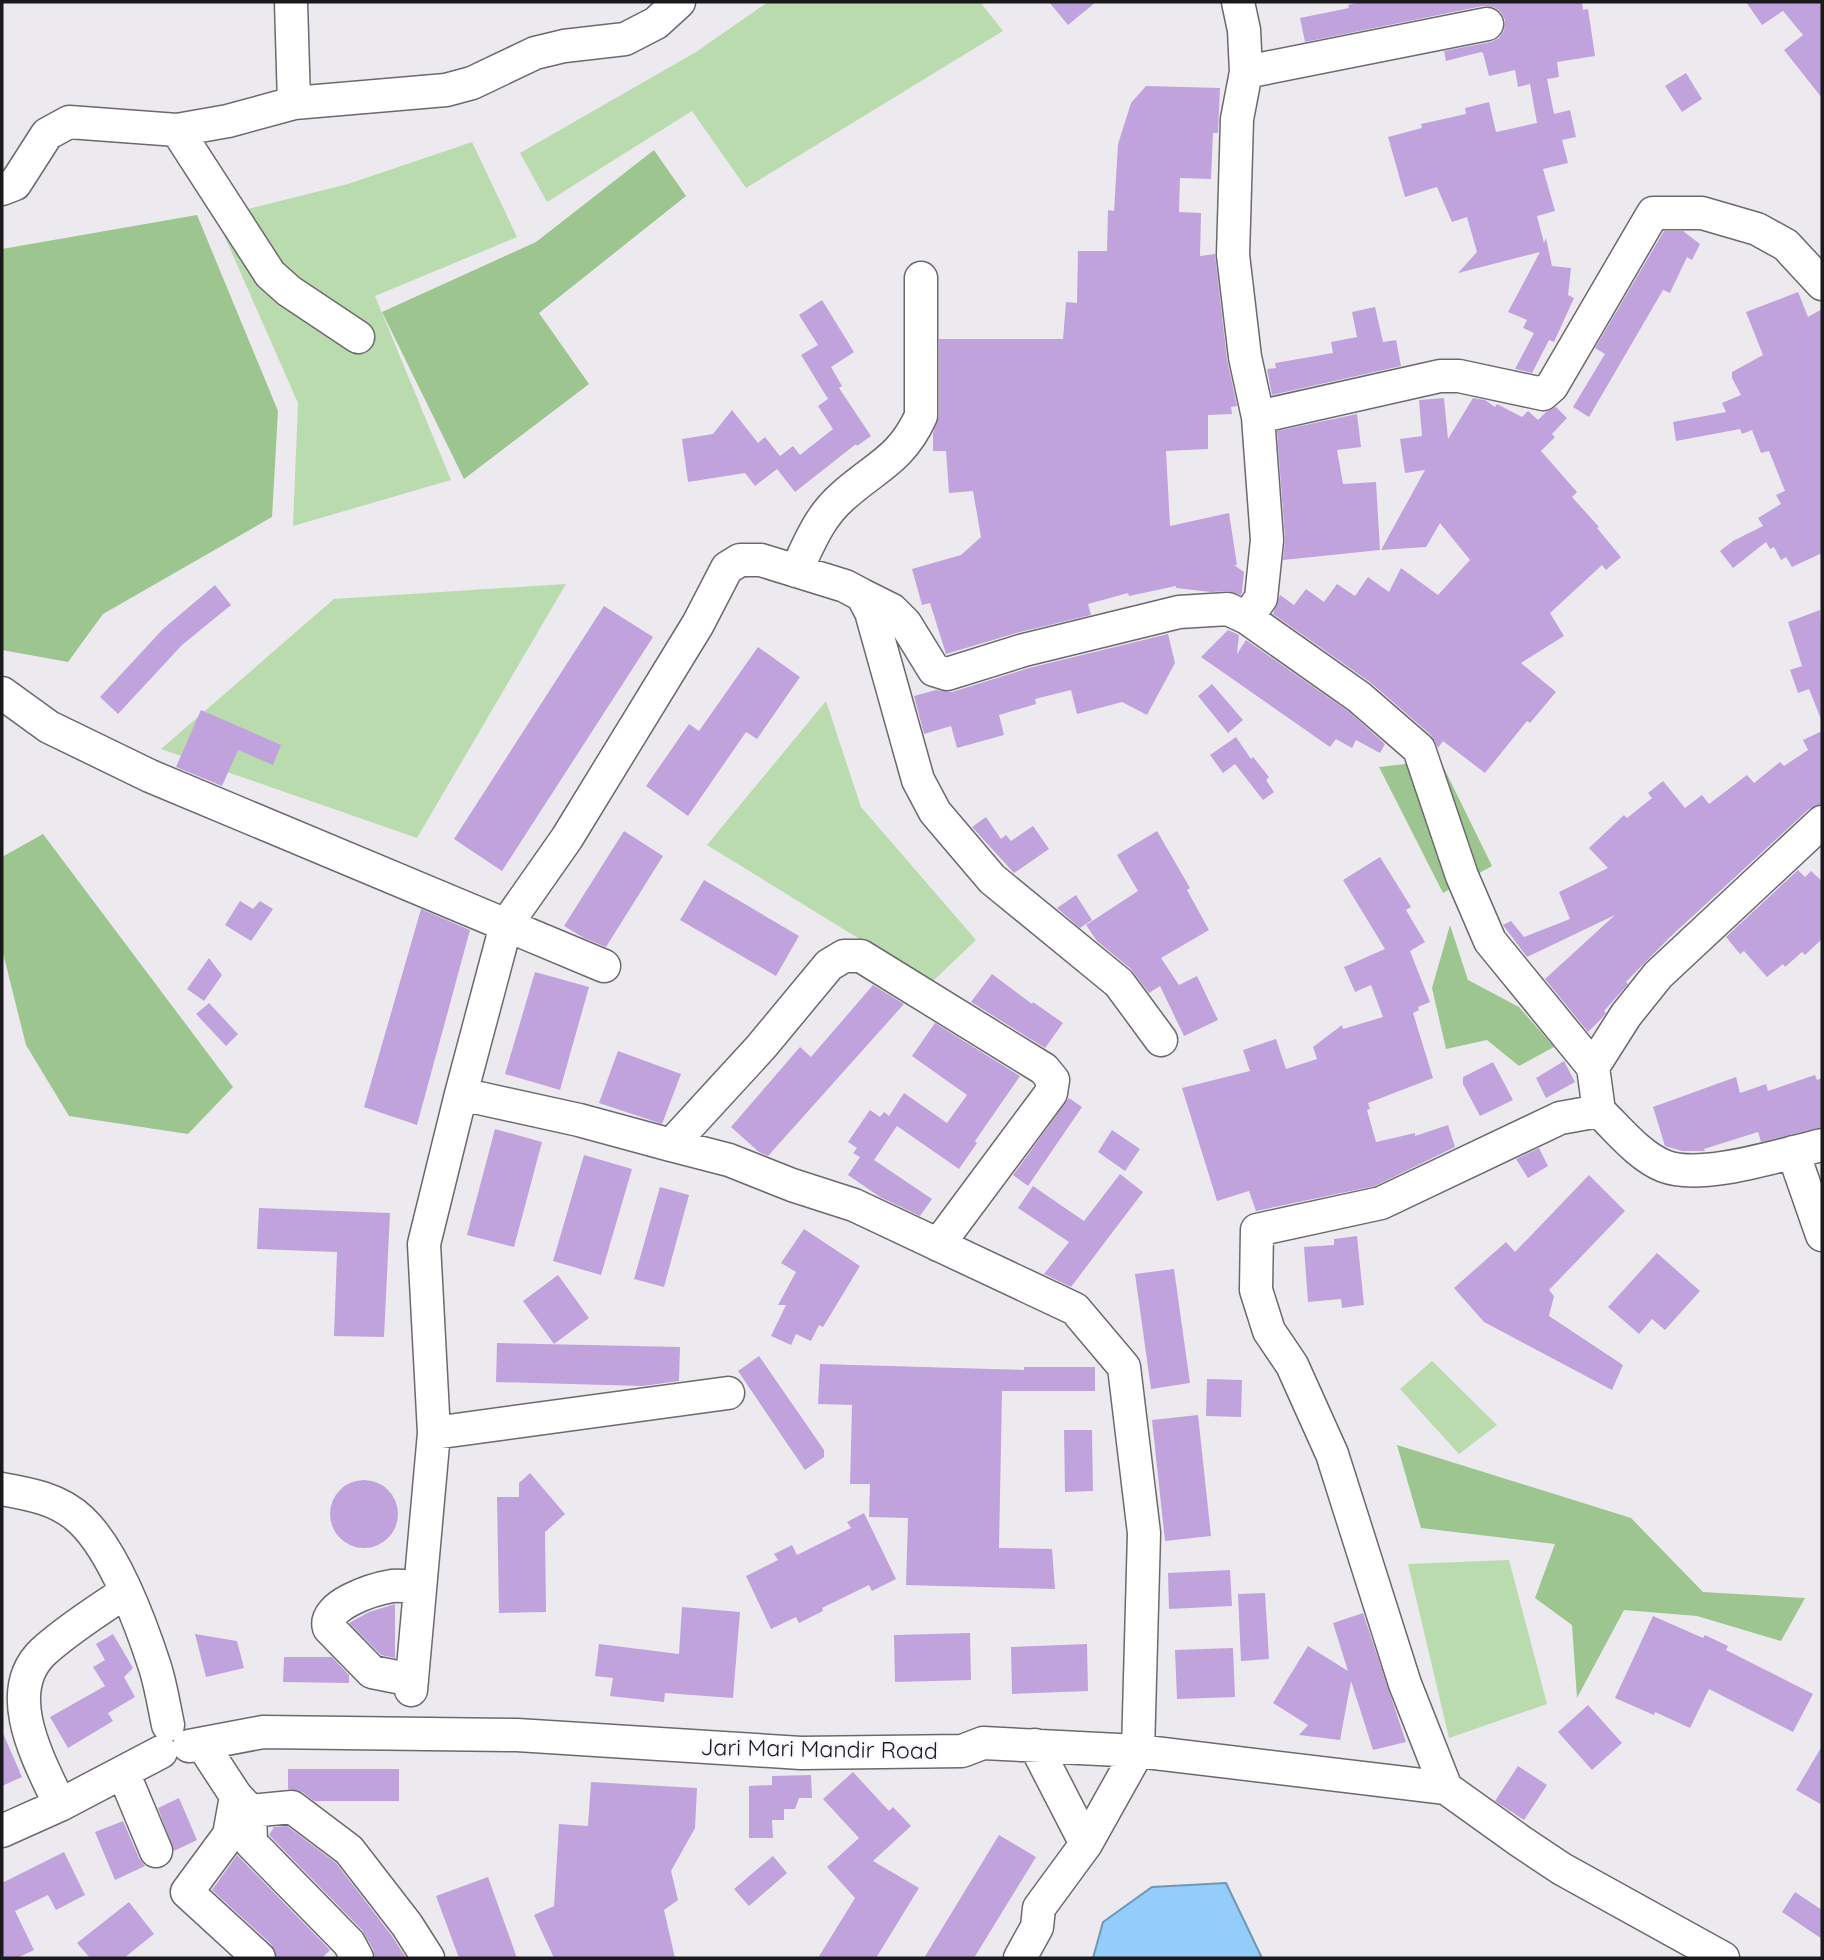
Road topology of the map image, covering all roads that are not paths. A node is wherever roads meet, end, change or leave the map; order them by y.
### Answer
1 (291, 2) edge
2 (678, 2) edge
3 (1238, 2) edge
4 (1487, 24) dead end
5 (1246, 72) junction
6 (294, 103) junction
7 (177, 130) junction
8 (2, 189) edge
9 (921, 278) dead end
10 (1822, 284) edge
11 (358, 337) dead end
12 (1258, 417) junction
13 (796, 570) junction
14 (862, 595) junction
15 (1247, 618) junction
16 (2, 693) edge
17 (1822, 822) edge
18 (506, 925) junction
19 (604, 966) dead end
20 (1161, 1040) dead end
21 (1593, 1067) junction
22 (461, 1094) junction
23 (1599, 1111) junction
24 (671, 1145) junction
25 (1808, 1148) edge
26 (1822, 1235) edge
27 (938, 1245) junction
28 (728, 1393) dead end
29 (434, 1433) junction
30 (2, 1489) edge
31 (420, 1587) junction
32 (125, 1592) junction
33 (409, 1712) junction
34 (177, 1740) junction
35 (1035, 1745) junction
36 (1138, 1751) junction
37 (123, 1772) junction
38 (1446, 1788) junction
39 (57, 1798) junction
40 (243, 1804) junction
41 (2, 1815) edge
42 (2, 1831) edge
43 (229, 1835) junction
44 (1086, 1844) junction
45 (156, 1851) dead end
46 (1039, 1908) junction
47 (260, 1958) edge
48 (338, 1958) edge
49 (357, 1958) edge
50 (428, 1958) edge
51 (1000, 1958) edge
52 (1020, 1958) edge
53 (1723, 1958) edge

1 - 6 street
2 - 6 street
3 - 5 street
4 - 5 street
5 - 12 street
6 - 7 street
7 - 8 street
7 - 11 street
9 - 13 street
10 - 12 street
12 - 15 street
13 - 14 street
13 - 18 street
14 - 15 street
14 - 20 street
15 - 21 street
16 - 18 street
17 - 21 street
18 - 19 street
18 - 22 street
21 - 23 street
22 - 24 street
22 - 29 street
23 - 25 street
23 - 38 street
24 - 27 street
24 - 27 street
25 - 26 street
27 - 36 street
28 - 29 street
29 - 31 street
30 - 32 street
31 - 33 street
31 - 33 street
32 - 34 street
32 - 39 street
33 - 34 street, Jari Mari Mandir Road
33 - 35 street, Jari Mari Mandir Road
34 - 37 street, Jari Mari Mandir Road
34 - 39 street
34 - 40 street
35 - 36 street, Jari Mari Mandir Road
35 - 44 street
36 - 38 street, Jari Mari Mandir Road
36 - 44 street
37 - 39 street, Jari Mari Mandir Road
37 - 45 street
38 - 53 street
39 - 41 street
39 - 42 street, Jari Mari Mandir Road
40 - 43 street
40 - 49 street
40 - 50 street
43 - 47 street
43 - 48 street
44 - 46 street
46 - 51 street
46 - 52 street

